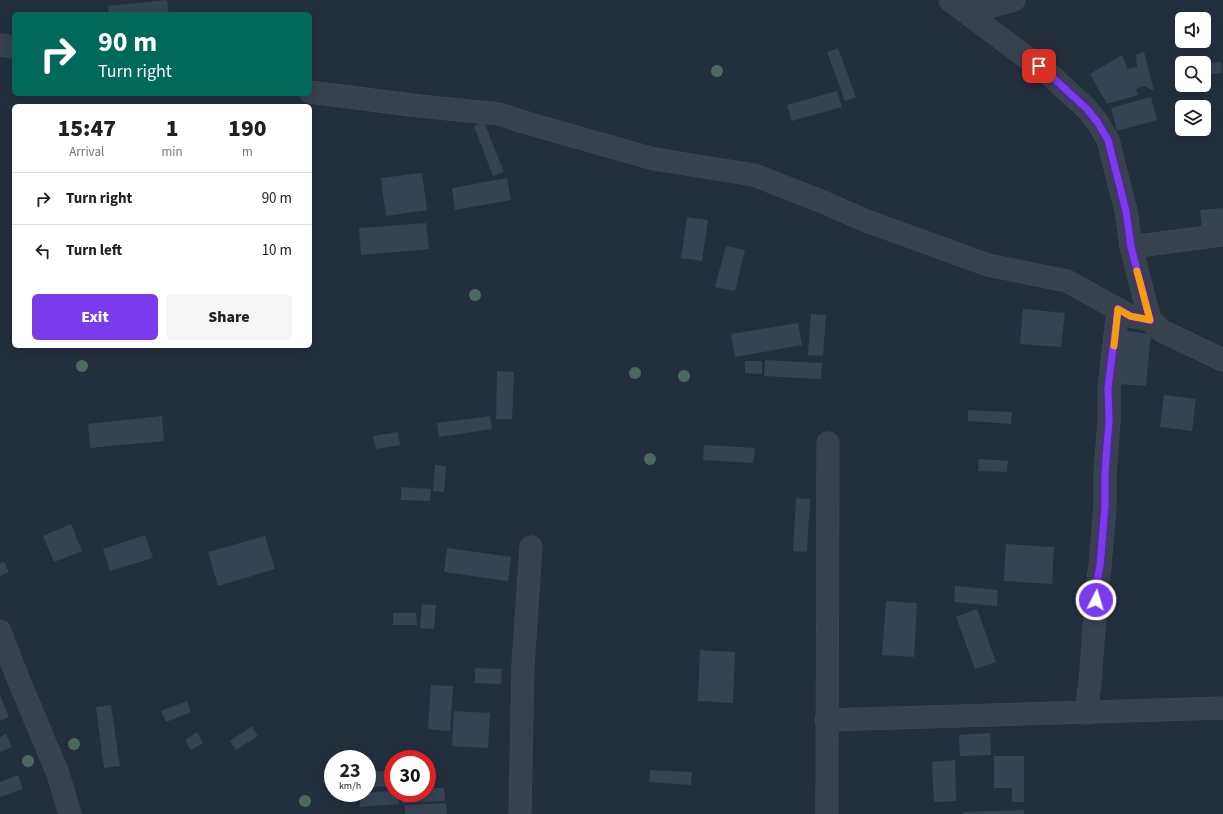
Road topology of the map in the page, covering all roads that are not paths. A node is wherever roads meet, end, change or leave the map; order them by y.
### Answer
1 (950, 0) edge
2 (1014, 0) edge
3 (968, 13) junction
4 (0, 45) edge
5 (12, 47) edge
6 (312, 92) edge
7 (1223, 236) edge
8 (1131, 247) junction
9 (1118, 309) junction
10 (1150, 320) junction
11 (1223, 360) edge
12 (828, 443) dead end
13 (532, 547) dead end
14 (0, 631) edge
15 (1223, 708) edge
16 (1086, 713) junction
17 (826, 720) junction
18 (70, 814) edge
19 (520, 814) edge
20 (827, 814) edge

1 - 3 street
2 - 3 street
3 - 8 street
4 - 5 street
6 - 9 street
7 - 8 street
8 - 10 street
9 - 10 street
9 - 16 street
10 - 11 street
12 - 17 street
13 - 19 street
14 - 18 street
15 - 16 street
16 - 17 street
17 - 20 street

